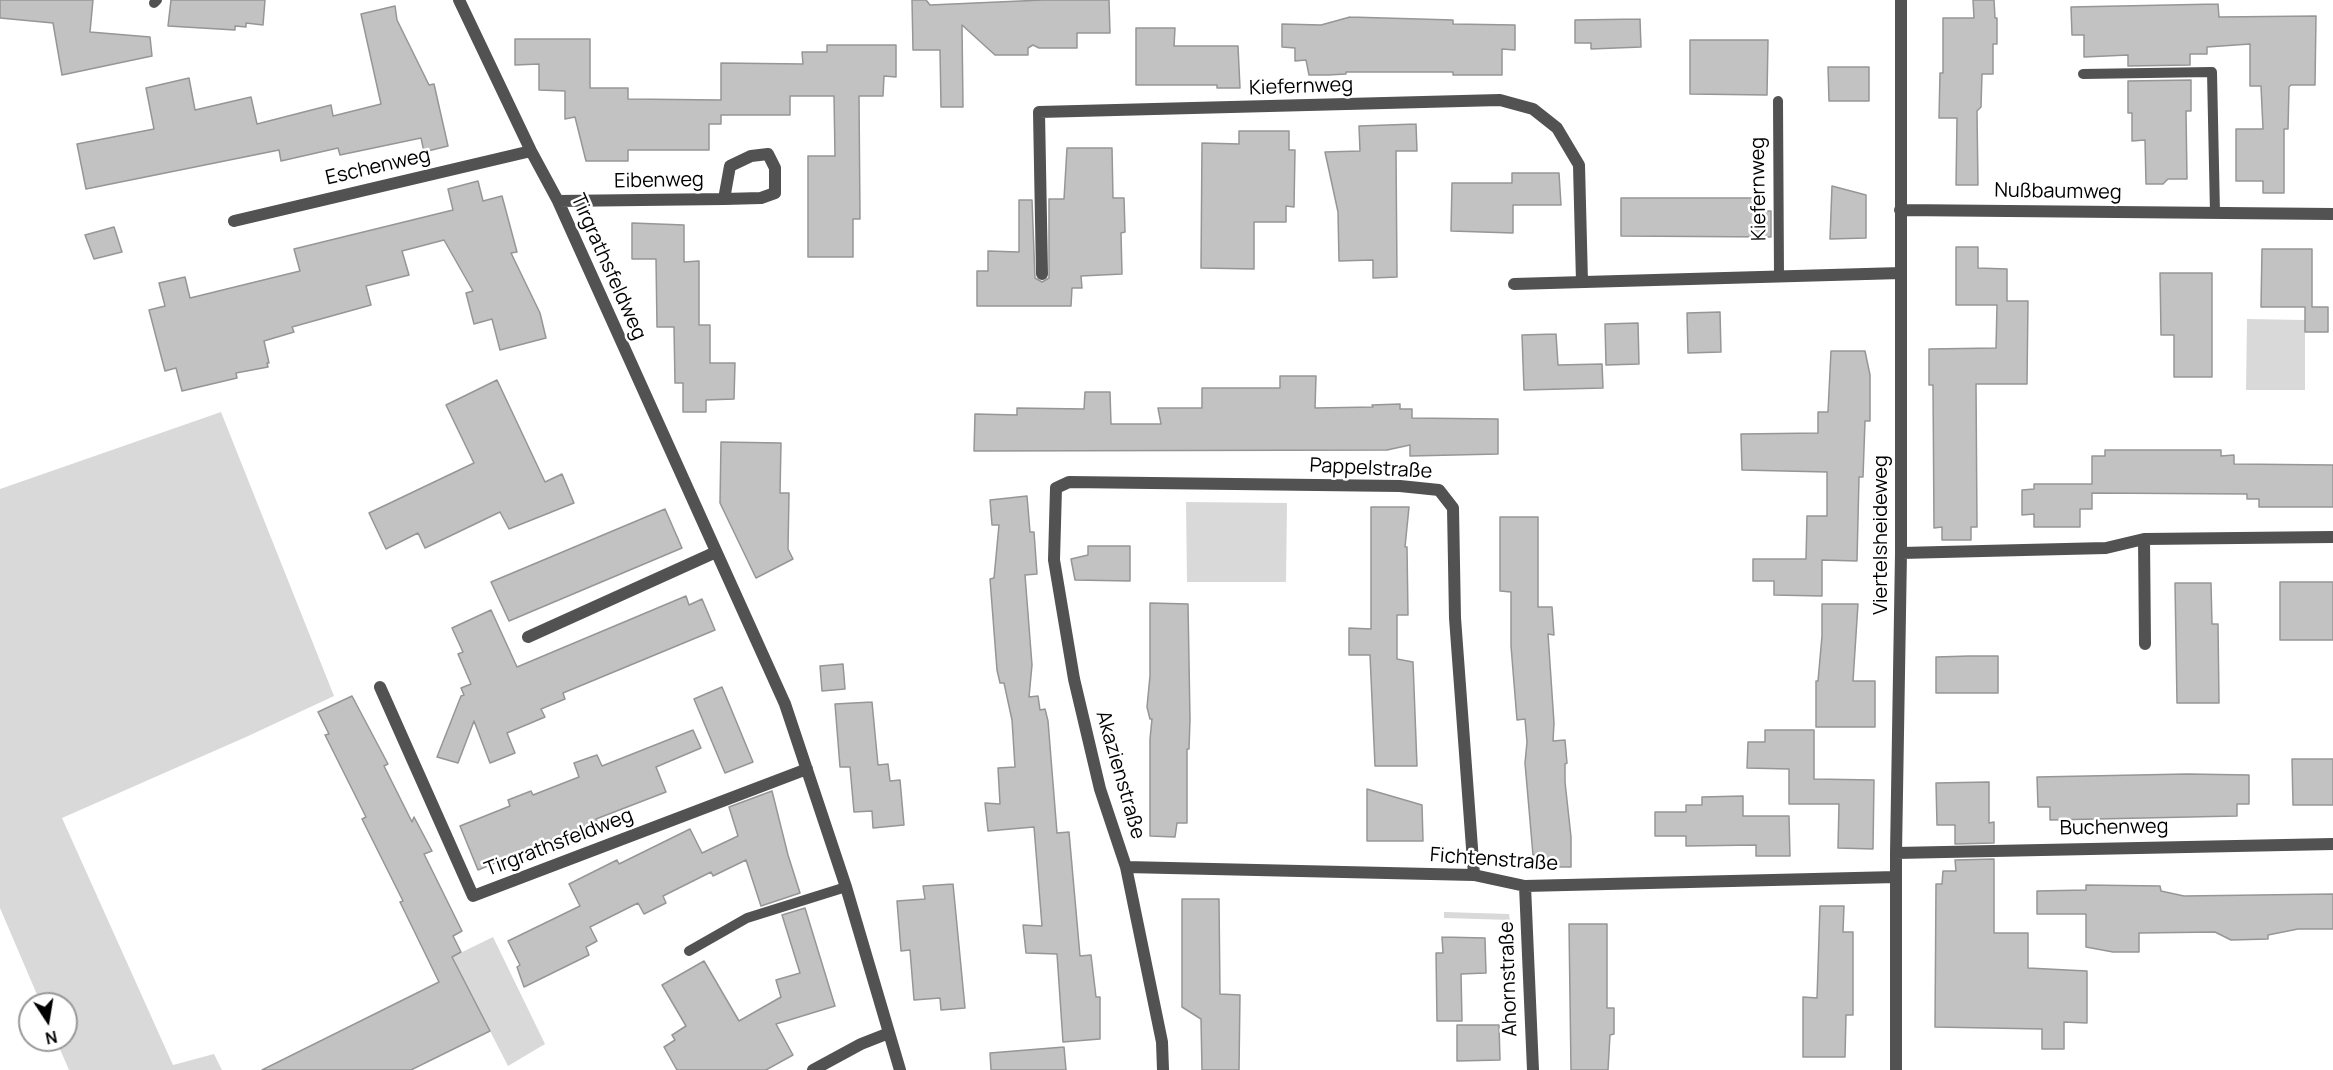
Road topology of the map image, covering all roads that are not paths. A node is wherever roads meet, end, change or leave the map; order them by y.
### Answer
1 (459, 0) edge
2 (1901, 0) edge
3 (2083, 74) dead end
4 (1778, 101) dead end
5 (531, 151) junction
6 (724, 199) junction
7 (558, 201) junction
8 (1900, 210) junction
9 (2215, 213) junction
10 (2333, 214) edge
11 (234, 221) dead end
12 (1042, 273) dead end
13 (1900, 273) junction
14 (1779, 277) junction
15 (1582, 282) junction
16 (1514, 284) dead end
17 (1056, 488) joint
18 (2333, 537) edge
19 (2144, 539) junction
20 (716, 552) junction
21 (1901, 553) junction
22 (528, 637) dead end
23 (2145, 644) dead end
24 (380, 687) dead end
25 (807, 769) junction
26 (2333, 844) edge
27 (1896, 853) junction
28 (1126, 867) junction
29 (1474, 876) junction
30 (1896, 877) junction
31 (1525, 886) junction
32 (846, 887) junction
33 (689, 951) dead end
34 (889, 1033) junction
35 (813, 1070) edge
36 (900, 1070) edge
37 (1163, 1070) edge
38 (1533, 1070) edge
39 (1896, 1070) edge

1 - 5 street, Tirgrathsfeldweg
2 - 8 street, Viertelsheideweg
3 - 9 lane
4 - 14 lane, Kiefernweg
5 - 7 street, Tirgrathsfeldweg
5 - 11 street, Eschenweg
6 - 6 street, Eibenweg
6 - 7 street, Eibenweg
7 - 20 street, Tirgrathsfeldweg
8 - 9 street, Nußbaumweg
8 - 13 street, Viertelsheideweg
9 - 10 street, Nußbaumweg
12 - 15 street, Kiefernweg
13 - 14 street
13 - 21 street, Viertelsheideweg
14 - 15 street
15 - 16 street
17 - 28 street, Akazienstraße
17 - 29 street, Pappelstraße
18 - 19 street
19 - 21 street
19 - 23 street
20 - 22 street
20 - 25 street, Tirgrathsfeldweg
21 - 27 street, Viertelsheideweg
24 - 25 street, Tirgrathsfeldweg
25 - 32 street, Tirgrathsfeldweg
26 - 27 street, Buchenweg
27 - 30 street, Viertelsheideweg
28 - 29 street, Fichtenstraße
28 - 37 street, Akazienstraße
29 - 31 street, Fichtenstraße
30 - 31 street, Fichtenstraße
30 - 39 street, Viertelsheideweg
31 - 38 street, Ahornstraße
32 - 33 lane
32 - 34 street, Tirgrathsfeldweg
34 - 35 street
34 - 36 street, Tirgrathsfeldweg

